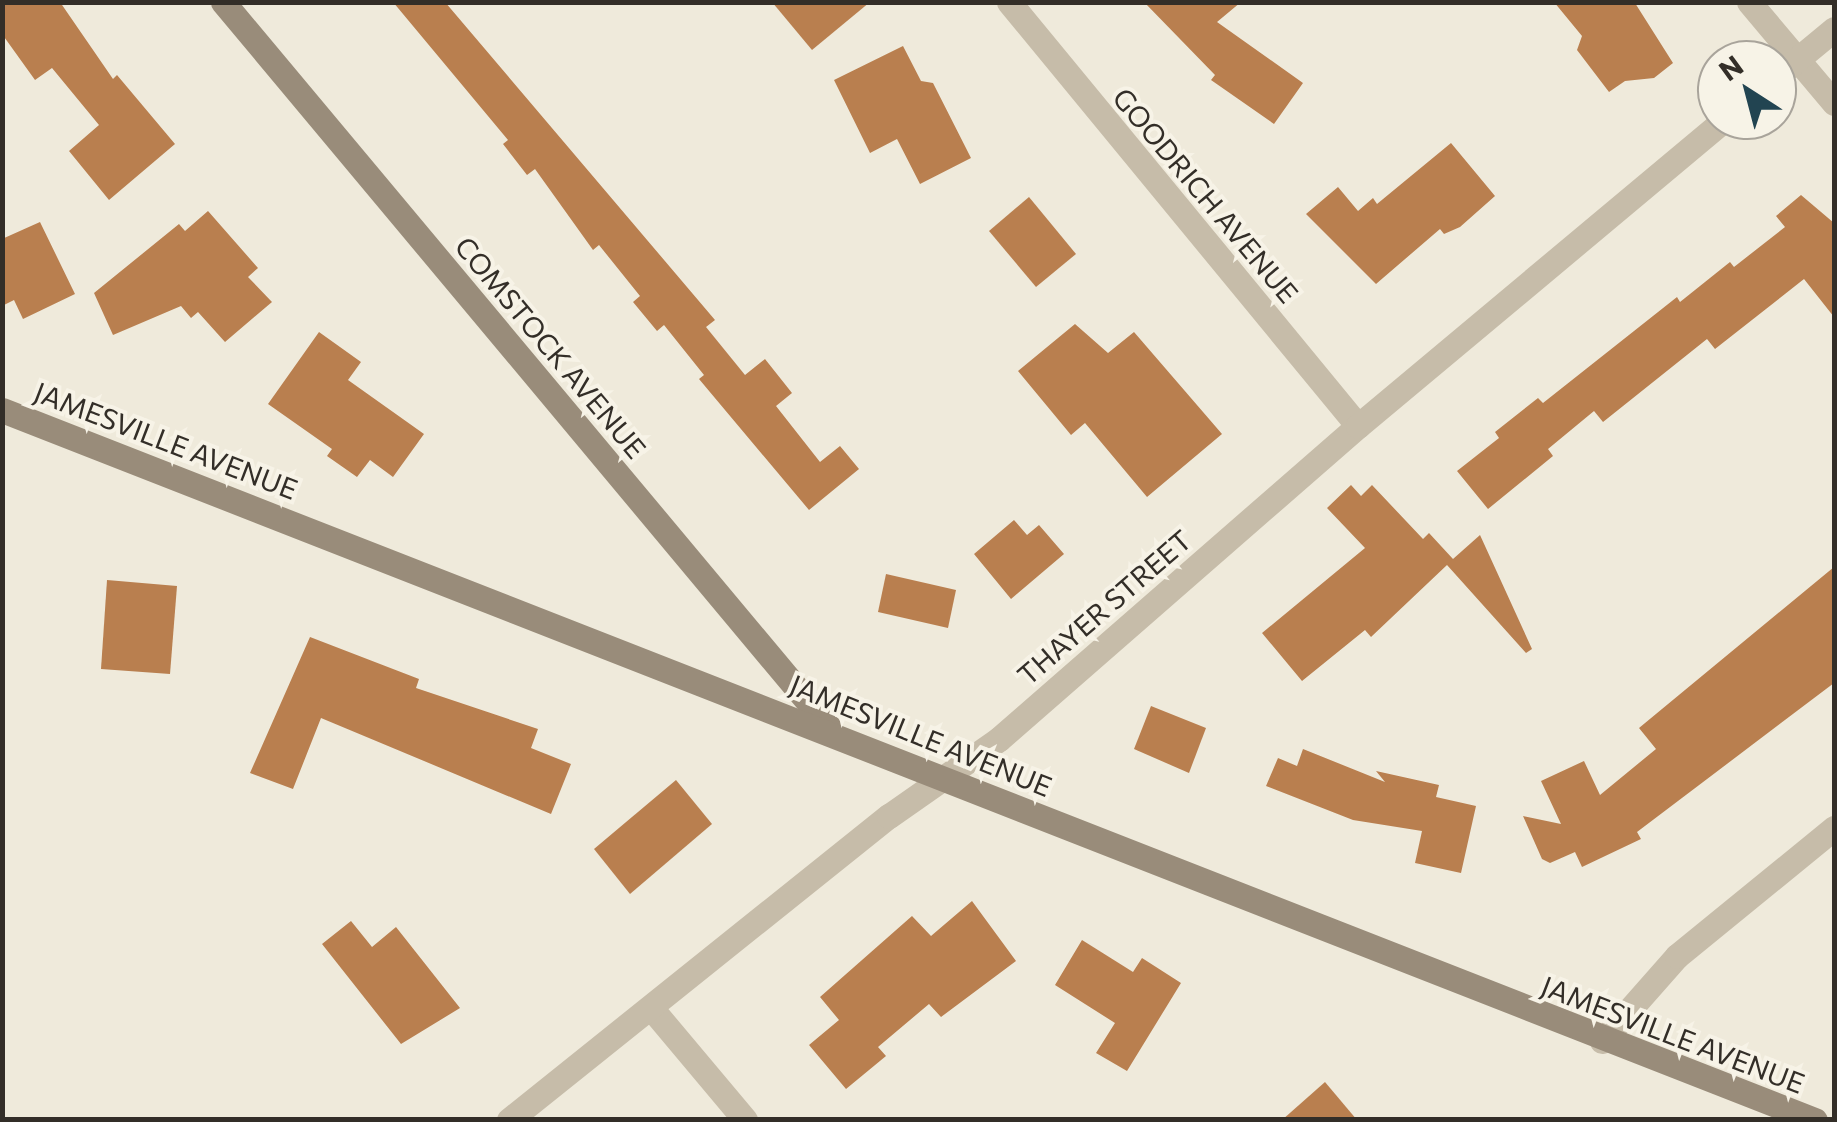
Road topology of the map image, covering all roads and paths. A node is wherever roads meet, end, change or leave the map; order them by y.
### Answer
1 (223, 2) edge
2 (1008, 2) edge
3 (1750, 2) edge
4 (1834, 29) edge
5 (1771, 40) edge
6 (1797, 60) edge
7 (1797, 75) edge
8 (1834, 102) edge
9 (1700, 140) edge
10 (2, 410) edge
11 (1358, 426) junction
12 (832, 730) junction
13 (943, 778) junction
14 (1834, 828) edge
15 (652, 1009) junction
16 (1602, 1041) junction
17 (509, 1120) edge
18 (745, 1120) edge
19 (1815, 1120) edge

1 - 12 street, COMSTOCK AVENUE
2 - 11 street, GOODRICH AVENUE
3 - 5 street
4 - 6 street
7 - 8 street
9 - 11 street, THAYER STREET
10 - 12 street, JAMESVILLE AVENUE
11 - 13 street, THAYER STREET
12 - 13 street, JAMESVILLE AVENUE
13 - 15 street, THAYER STREET
13 - 16 street, JAMESVILLE AVENUE
14 - 16 street
15 - 17 street, THAYER STREET
15 - 18 street
16 - 19 street, JAMESVILLE AVENUE

